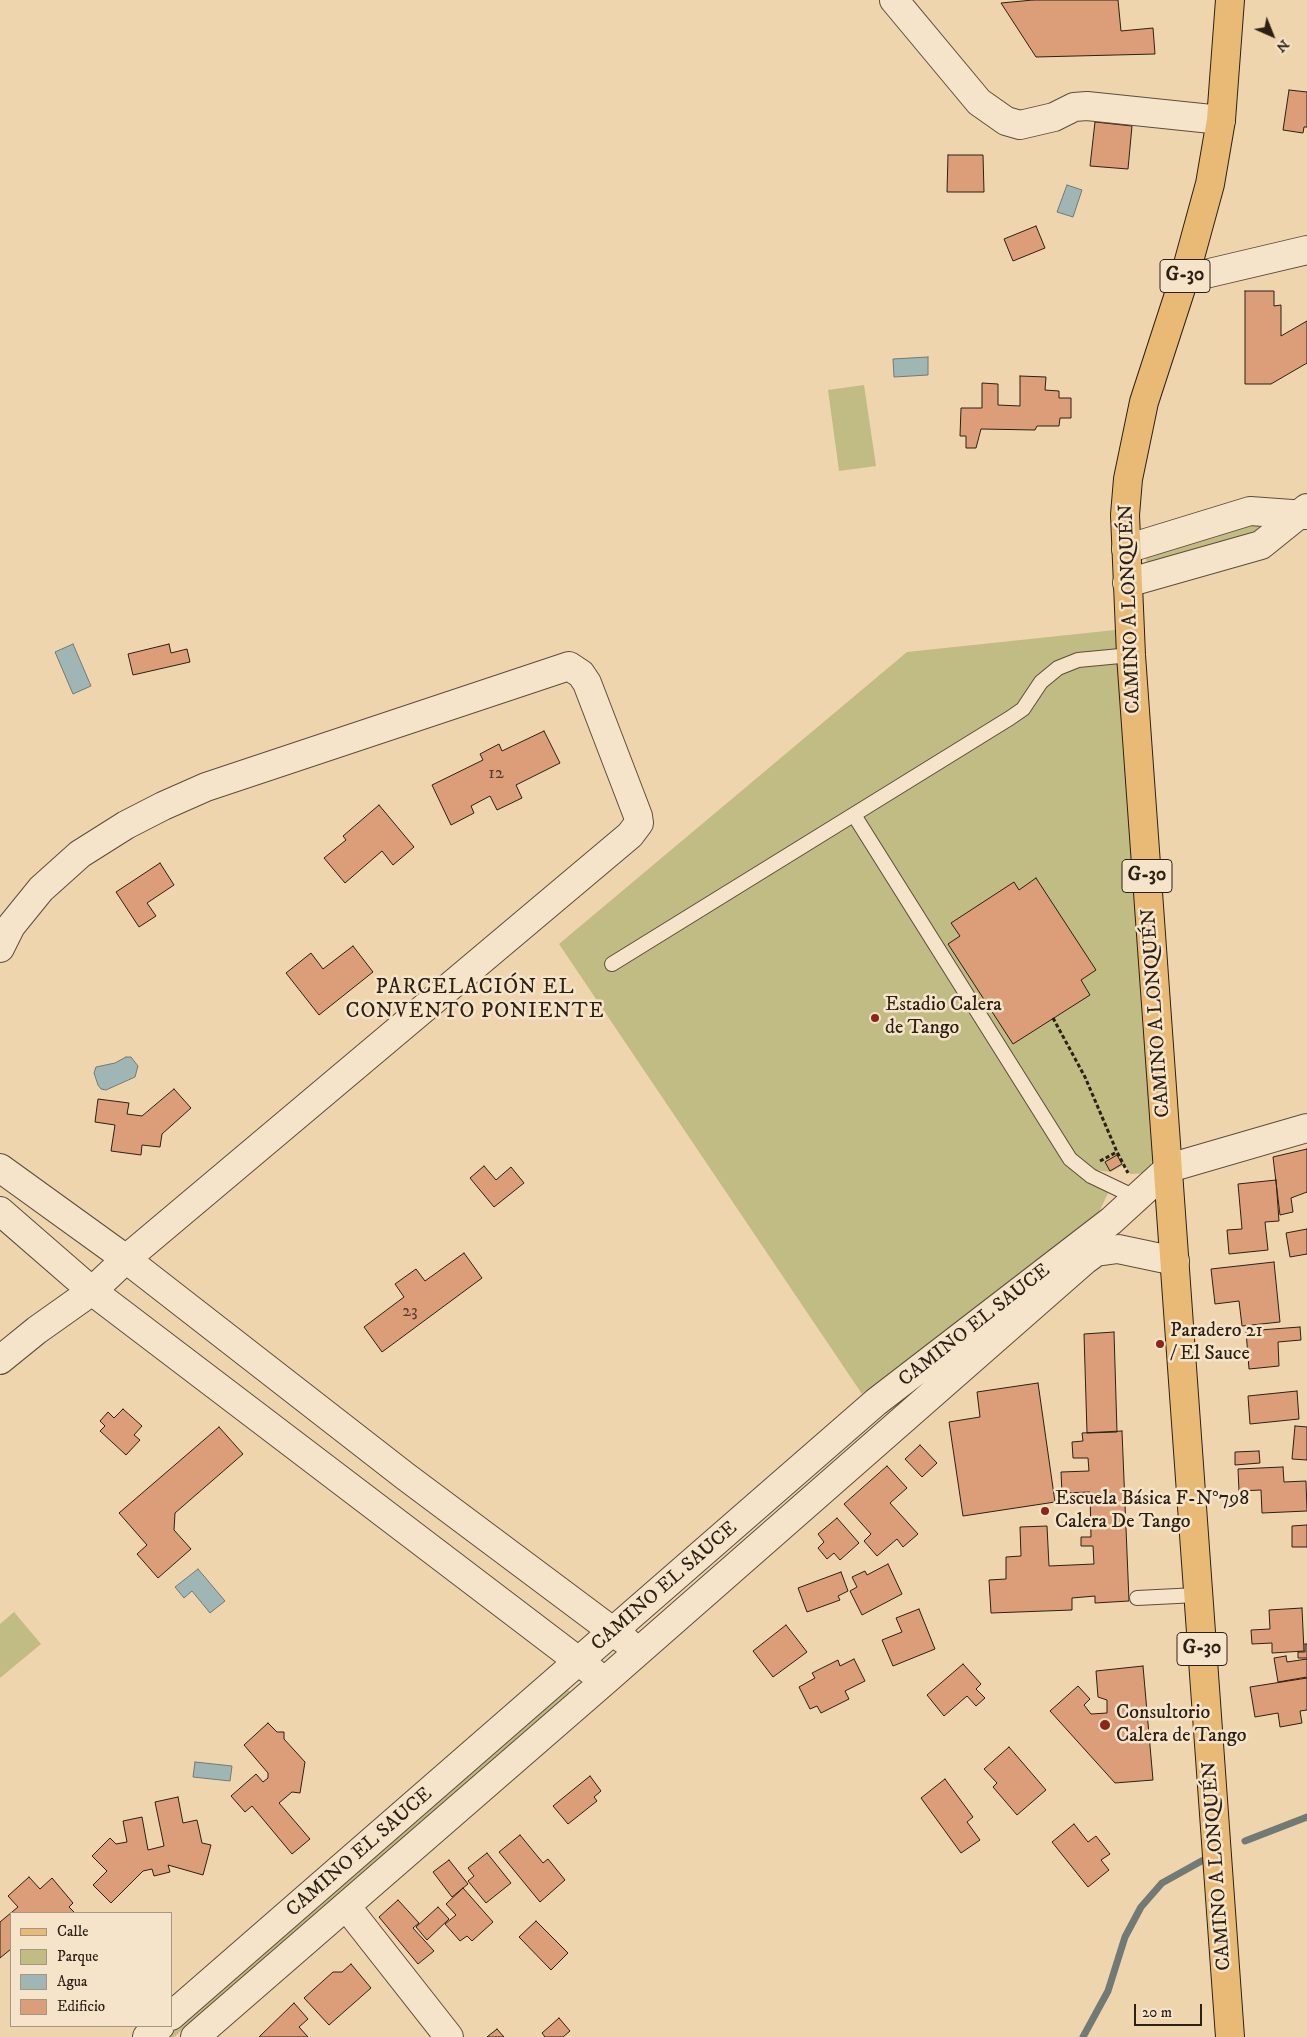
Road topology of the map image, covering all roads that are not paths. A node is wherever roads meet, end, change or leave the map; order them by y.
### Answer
1 (894, 0) edge
2 (1230, 0) edge
3 (1221, 120) junction
4 (1307, 250) edge
5 (1184, 280) junction
6 (1305, 512) edge
7 (1126, 549) junction
8 (1127, 583) junction
9 (1131, 655) junction
10 (854, 815) junction
11 (0, 948) edge
12 (612, 964) dead end
13 (1307, 1128) edge
14 (0, 1168) edge
15 (1169, 1168) junction
16 (1137, 1198) junction
17 (0, 1211) edge
18 (1111, 1220) junction
19 (1118, 1249) junction
20 (126, 1259) junction
21 (1175, 1261) junction
22 (92, 1292) junction
23 (0, 1360) edge
24 (405, 1476) junction
25 (378, 1509) junction
26 (1197, 1595) junction
27 (1137, 1598) dead end
28 (614, 1631) junction
29 (638, 1651) junction
30 (580, 1662) junction
31 (606, 1681) junction
32 (346, 1906) junction
33 (172, 2015) edge
34 (159, 2027) edge
35 (148, 2037) edge
36 (195, 2037) edge
37 (449, 2037) edge
38 (1230, 2037) edge

1 - 3 street
2 - 3 main road, CAMINO A LONQUÉN / G-30
3 - 5 main road, CAMINO A LONQUÉN / G-30
4 - 5 street
5 - 7 main road, CAMINO A LONQUÉN / G-30
6 - 7 street
6 - 8 street
7 - 8 main road, CAMINO A LONQUÉN / G-30
8 - 9 main road, CAMINO A LONQUÉN / G-30
9 - 10 lane
9 - 15 main road, CAMINO A LONQUÉN / G-30
10 - 12 lane
10 - 16 lane
11 - 20 street
13 - 15 street
14 - 20 street
15 - 16 street, CAMINO EL SAUCE
15 - 21 main road, CAMINO A LONQUÉN / G-30
16 - 18 street, CAMINO EL SAUCE
17 - 22 street
18 - 19 street
18 - 28 street, CAMINO EL SAUCE
19 - 21 street, CAMINO EL SAUCE
19 - 29 street, CAMINO EL SAUCE
20 - 22 street
20 - 24 street
21 - 26 main road, CAMINO A LONQUÉN / G-30
22 - 23 street
22 - 25 street
24 - 25 street
24 - 28 street
25 - 30 street
26 - 27 lane
26 - 38 main road, CAMINO A LONQUÉN / G-30
28 - 29 street
28 - 30 street, CAMINO EL SAUCE
29 - 31 street, CAMINO EL SAUCE
30 - 31 street
30 - 33 street, CAMINO EL SAUCE
31 - 32 street, CAMINO EL SAUCE
32 - 36 street, CAMINO EL SAUCE
32 - 37 street
34 - 35 street

